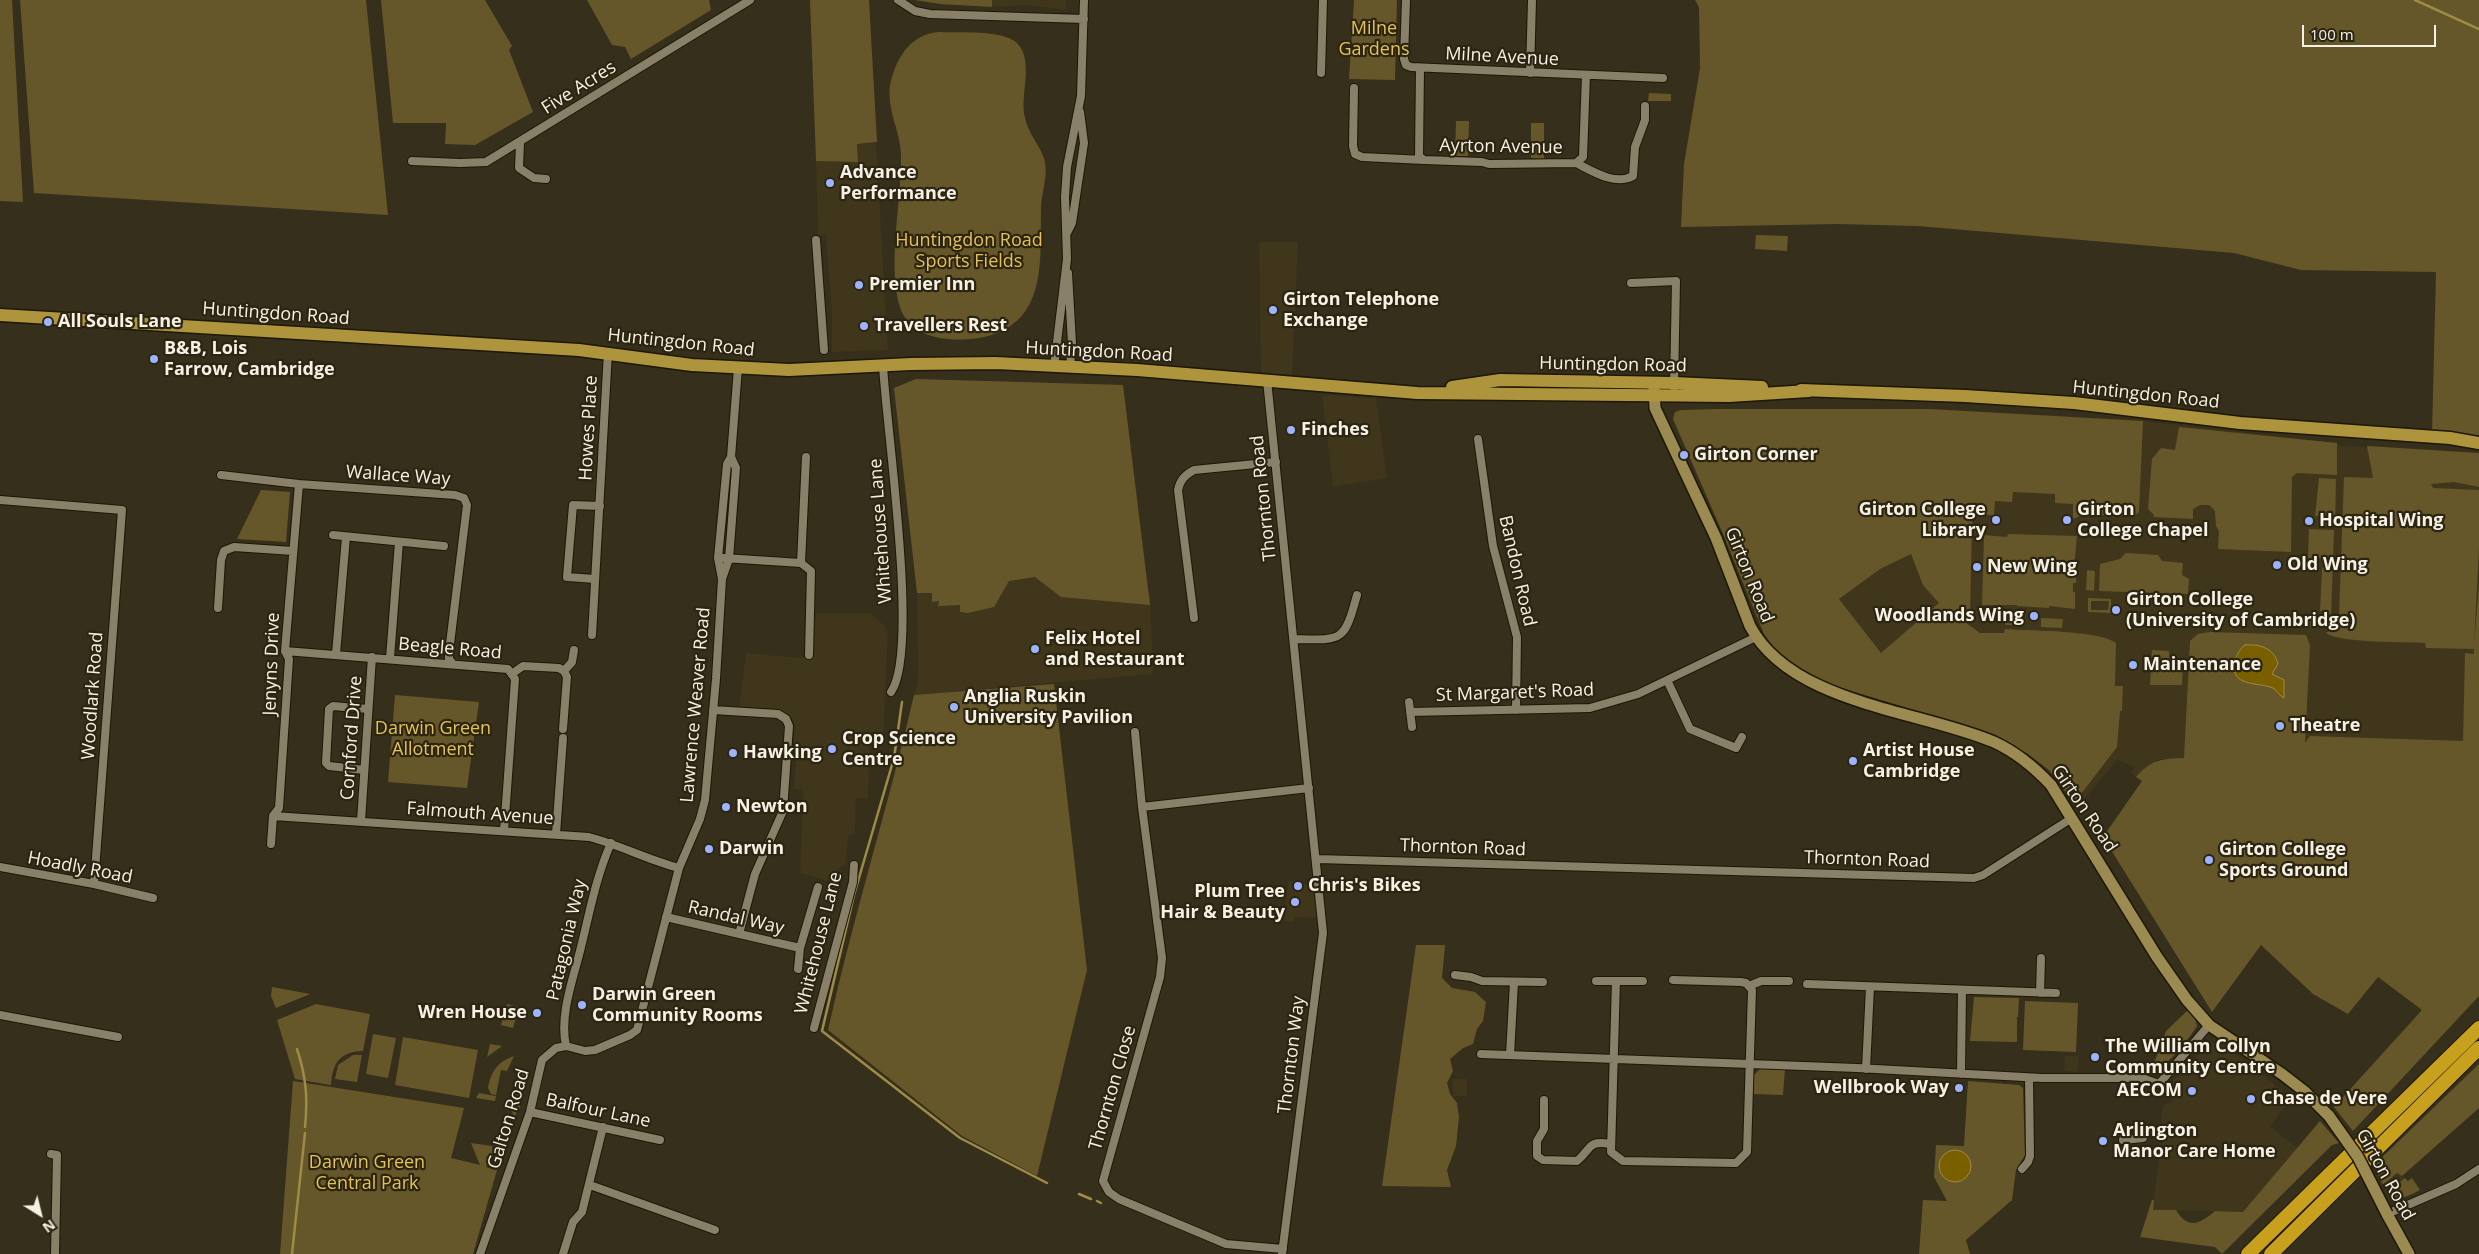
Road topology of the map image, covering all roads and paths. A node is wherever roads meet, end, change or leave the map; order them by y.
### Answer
1 (750, 0) edge
2 (898, 0) edge
3 (1084, 0) edge
4 (1323, 0) edge
5 (1406, 0) edge
6 (1532, 0) edge
7 (1084, 19) junction
8 (1420, 68) junction
9 (1321, 73) dead end
10 (1530, 73) junction
11 (1586, 75) junction
12 (1663, 78) dead end
13 (1354, 88) dead end
14 (1645, 106) dead end
15 (1080, 110) junction
16 (520, 143) junction
17 (1424, 160) junction
18 (412, 161) dead end
19 (1576, 163) junction
20 (546, 179) dead end
21 (1067, 233) junction
22 (816, 240) dead end
23 (1066, 259) junction
24 (1631, 283) dead end
25 (0, 315) edge
26 (824, 350) dead end
27 (608, 352) junction
28 (883, 365) junction
29 (1054, 367) junction
30 (1070, 367) junction
31 (738, 368) junction
32 (1267, 380) junction
33 (1654, 389) junction
34 (1674, 389) junction
35 (1478, 439) dead end
36 (2479, 443) edge
37 (731, 457) junction
38 (806, 457) dead end
39 (1276, 462) junction
40 (221, 475) dead end
41 (298, 484) junction
42 (0, 500) edge
43 (600, 506) junction
44 (333, 535) dead end
45 (346, 536) junction
46 (399, 542) junction
47 (444, 546) dead end
48 (294, 551) junction
49 (718, 558) junction
50 (729, 559) junction
51 (801, 562) junction
52 (722, 579) junction
53 (595, 580) junction
54 (1357, 595) dead end
55 (218, 608) dead end
56 (1194, 618) dead end
57 (592, 635) dead end
58 (1756, 638) junction
59 (1294, 640) junction
60 (574, 650) dead end
61 (285, 651) junction
62 (336, 654) junction
63 (809, 656) dead end
64 (372, 657) junction
65 (390, 658) junction
66 (452, 663) junction
67 (564, 671) junction
68 (513, 674) junction
69 (1666, 680) junction
70 (891, 692) dead end
71 (1409, 702) dead end
72 (368, 709) junction
73 (713, 710) junction
74 (1516, 710) junction
75 (1410, 712) junction
76 (1412, 727) dead end
77 (1134, 732) dead end
78 (1742, 738) dead end
79 (364, 770) junction
80 (1309, 788) junction
81 (1142, 807) junction
82 (273, 816) junction
83 (2072, 818) junction
84 (361, 821) junction
85 (504, 831) junction
86 (556, 834) junction
87 (611, 843) junction
88 (271, 844) dead end
89 (1317, 859) junction
90 (854, 865) dead end
91 (0, 867) edge
92 (679, 868) junction
93 (94, 884) junction
94 (818, 887) dead end
95 (153, 898) dead end
96 (666, 917) junction
97 (739, 934) junction
98 (800, 948) junction
99 (2041, 958) dead end
100 (798, 969) dead end
101 (1455, 975) dead end
102 (1643, 980) dead end
103 (1673, 980) dead end
104 (1596, 981) dead end
105 (1616, 981) junction
106 (1789, 981) dead end
107 (1514, 982) junction
108 (1543, 982) dead end
109 (1806, 984) dead end
110 (1750, 986) junction
111 (1870, 987) junction
112 (1962, 990) junction
113 (2040, 993) junction
114 (2056, 993) dead end
115 (0, 1015) edge
116 (2209, 1025) junction
117 (814, 1028) dead end
118 (2479, 1028) edge
119 (118, 1037) dead end
120 (566, 1046) junction
121 (2479, 1048) edge
122 (1482, 1054) dead end
123 (1510, 1055) junction
124 (1613, 1058) junction
125 (1751, 1064) junction
126 (1866, 1068) junction
127 (1961, 1074) junction
128 (2029, 1078) junction
129 (1544, 1100) dead end
130 (530, 1112) junction
131 (603, 1127) junction
132 (2144, 1138) dead end
133 (660, 1140) dead end
134 (2123, 1140) dead end
135 (1610, 1144) junction
136 (50, 1154) dead end
137 (2022, 1169) dead end
138 (2479, 1169) edge
139 (590, 1185) junction
140 (2387, 1214) junction
141 (715, 1230) dead end
142 (1282, 1252) edge
143 (566, 1253) edge
144 (56, 1254) edge
145 (480, 1254) edge
146 (2248, 1254) edge
147 (2271, 1254) edge
148 (2409, 1254) edge

1 - 16 street, Five Acres
2 - 7 street
3 - 7 street
4 - 9 street
5 - 8 street, Milne Avenue
6 - 10 street
7 - 15 street
8 - 10 street, Milne Avenue
8 - 17 street, Ayrton Avenue
10 - 11 street, Milne Avenue
11 - 12 street, Milne Avenue
11 - 19 street, Ayrton Avenue
13 - 17 street, Ayrton Avenue
14 - 19 street, Ayrton Avenue
15 - 21 street
15 - 21 street
16 - 18 street, Five Acres
16 - 20 street
17 - 19 street, Ayrton Avenue
21 - 23 street
22 - 26 street
23 - 29 street
23 - 30 street
24 - 34 street
25 - 27 main road, Huntingdon Road
27 - 31 main road, Huntingdon Road
27 - 43 street, Howes Place
28 - 29 main road, Huntingdon Road
28 - 31 main road, Huntingdon Road
28 - 70 street, Whitehouse Lane
29 - 30 main road, Huntingdon Road
30 - 32 main road, Huntingdon Road
31 - 37 street, Lawrence Weaver Road
32 - 33 main road, Huntingdon Road
32 - 39 street, Thornton Road
33 - 34 main road, Huntingdon Road
33 - 58 street, Girton Road
34 - 36 main road, Huntingdon Road
35 - 74 street, Bandon Road
37 - 49 street, Lawrence Weaver Road
37 - 50 street, Lawrence Weaver Road
38 - 51 street
39 - 56 street
39 - 59 street, Thornton Road
40 - 41 street, Wallace Way
41 - 48 street, Jenyns Drive
41 - 66 street, Wallace Way
42 - 93 street, Woodlark Road
43 - 53 street, Howes Place
43 - 53 street, Howes Place
44 - 45 street
45 - 46 street
45 - 62 street
46 - 47 street
46 - 65 street
48 - 55 street
48 - 61 street, Jenyns Drive
49 - 50 street
49 - 52 street, Lawrence Weaver Road
50 - 51 street
50 - 52 street, Lawrence Weaver Road
51 - 63 street
52 - 73 street, Lawrence Weaver Road
53 - 57 street, Howes Place
54 - 59 street
58 - 69 street, St Margaret's Road
58 - 83 street, Girton Road
59 - 80 street, Thornton Road
60 - 67 street
61 - 62 street, Beagle Road
61 - 82 street, Jenyns Drive
62 - 64 street, Beagle Road
64 - 65 street, Beagle Road
64 - 72 street, Cornford Drive
65 - 66 street, Beagle Road
66 - 68 street, Beagle Road
67 - 68 street
67 - 86 street
68 - 85 street, Beagle Road
69 - 74 street, St Margaret's Road
69 - 78 street
71 - 75 street
72 - 79 street, Cornford Drive
72 - 79 street
73 - 92 street, Lawrence Weaver Road
73 - 97 street
74 - 75 street, St Margaret's Road
75 - 76 street
77 - 81 street, Thornton Close
79 - 84 street, Cornford Drive
80 - 81 street
80 - 89 street, Thornton Road
81 - 142 street, Thornton Close
82 - 84 street, Falmouth Avenue
82 - 88 street, Jenyns Drive
83 - 89 street, Thornton Road
83 - 116 street, Girton Road
84 - 85 street, Falmouth Avenue
85 - 86 street, Falmouth Avenue
86 - 87 street, Falmouth Avenue
87 - 92 street, Falmouth Avenue
87 - 120 street, Patagonia Way
89 - 142 street, Thornton Way
90 - 117 street, Whitehouse Lane
91 - 93 street, Hoadly Road
92 - 96 street, Lawrence Weaver Road
93 - 95 street, Hoadly Road
94 - 98 street
96 - 97 street, Randal Way
96 - 120 street
97 - 98 street, Randal Way
98 - 100 street
99 - 113 street
101 - 107 street
102 - 105 street
103 - 110 street
104 - 105 street
105 - 124 street
106 - 110 street
107 - 108 street
107 - 123 street
109 - 111 street
110 - 125 street
111 - 112 street
111 - 126 street
112 - 113 street
112 - 127 street
113 - 114 street
115 - 119 street
116 - 128 street
116 - 140 street, Girton Road, bridge
118 - 146 highway
120 - 130 street, Galton Road
121 - 147 highway
122 - 123 street
123 - 124 street
124 - 125 street
124 - 135 street
125 - 126 street
125 - 135 street
126 - 127 street
127 - 128 street
128 - 137 street
129 - 135 street
130 - 131 street, Balfour Lane
130 - 145 street, Galton Road
131 - 133 street, Balfour Lane
131 - 139 street
132 - 134 street
136 - 144 street
138 - 140 street
139 - 141 street
139 - 143 street
140 - 148 street, Girton Road

